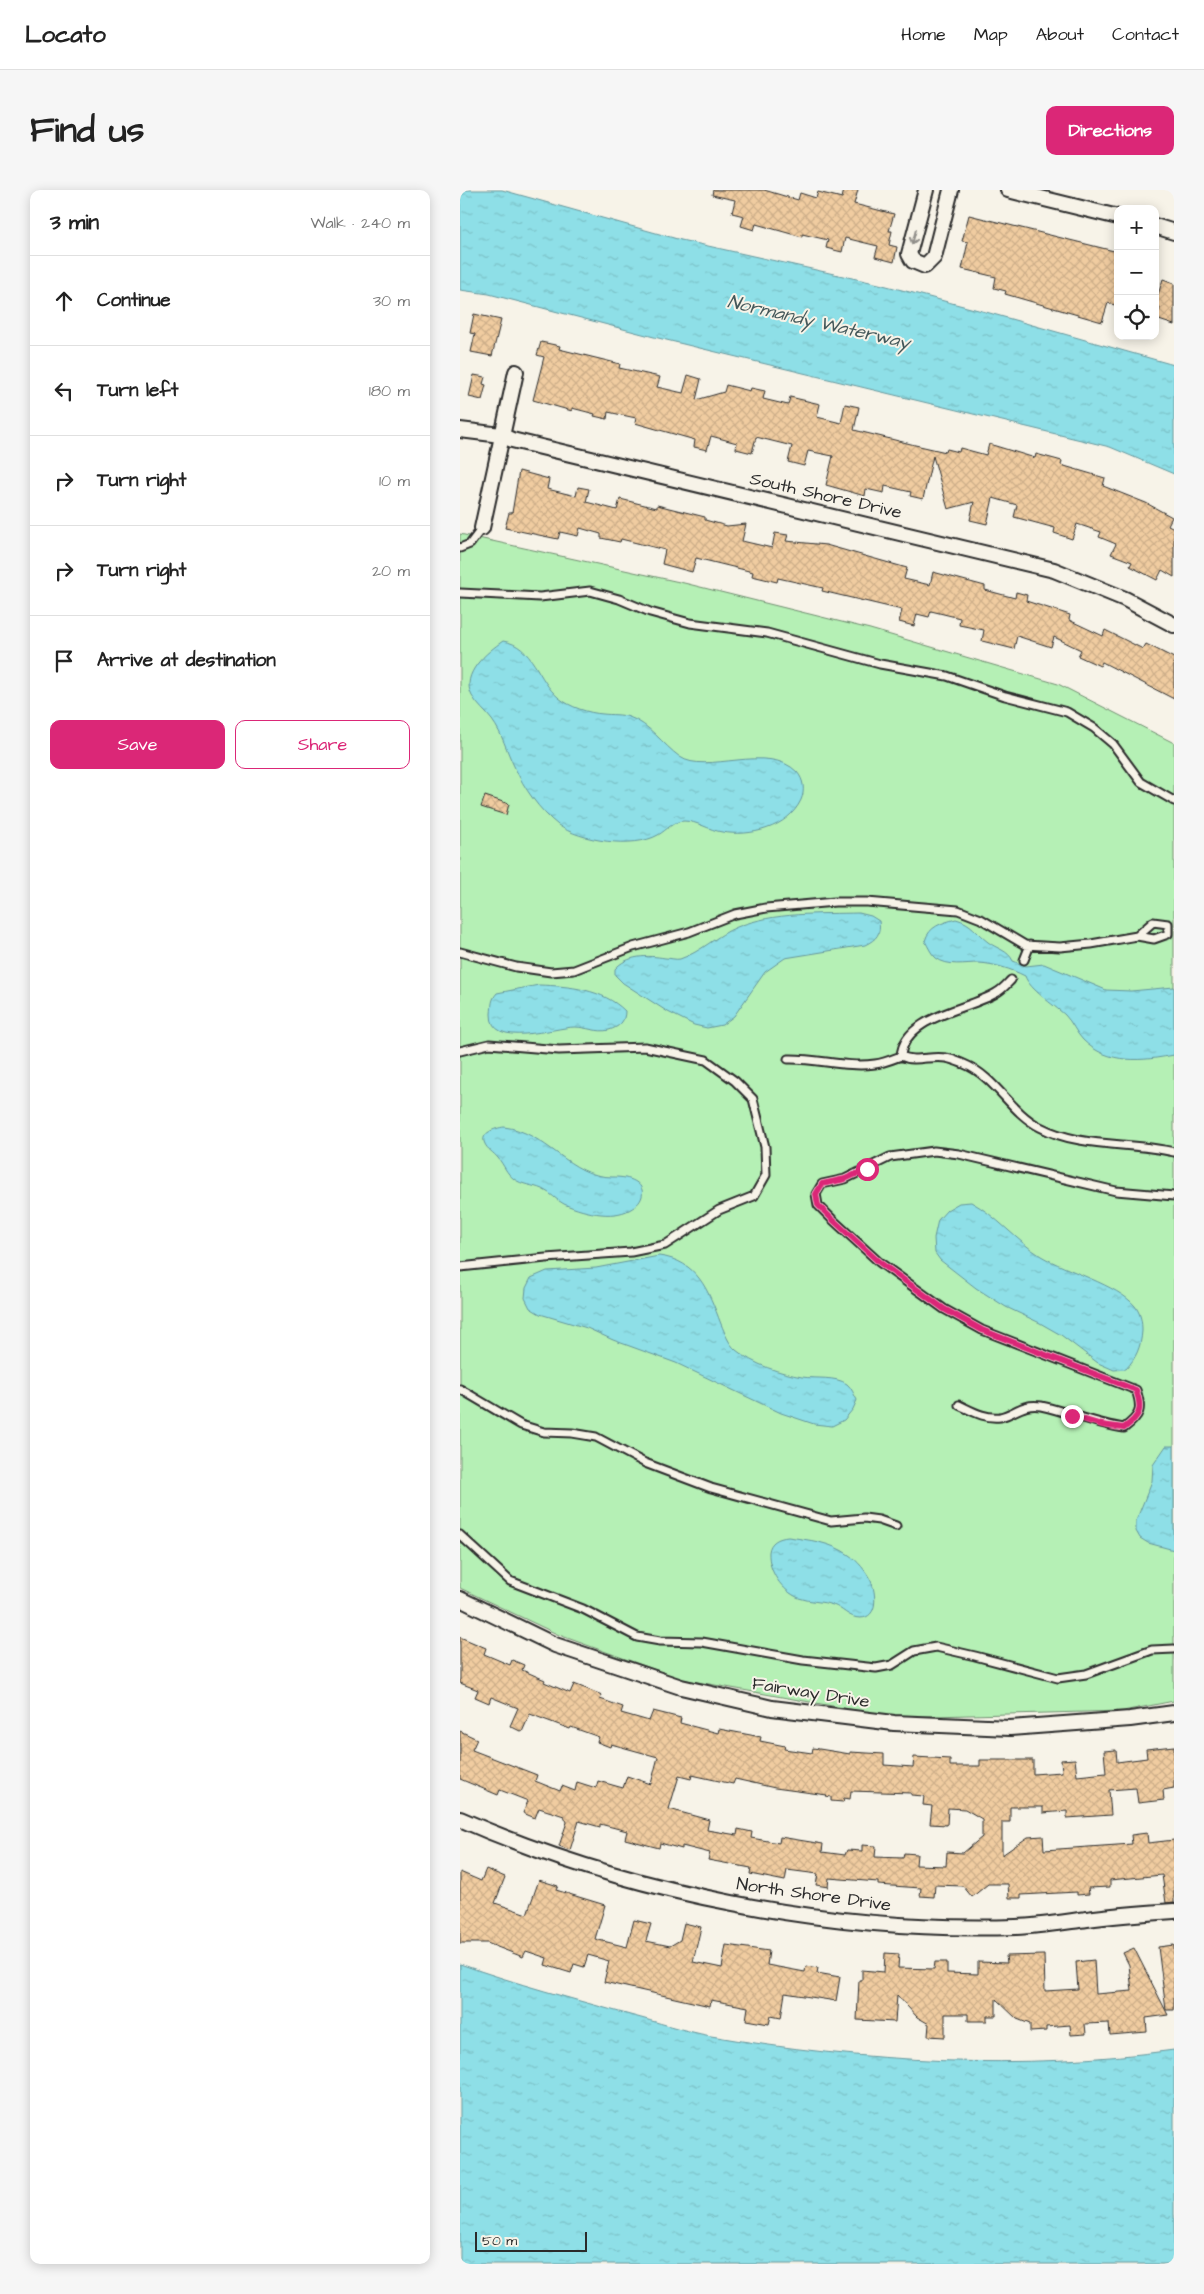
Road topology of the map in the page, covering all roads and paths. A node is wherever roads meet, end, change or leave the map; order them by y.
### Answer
1 (926, 190) edge
2 (951, 190) edge
3 (1008, 190) edge
4 (1114, 216) edge
5 (1159, 227) edge
6 (1174, 232) edge
7 (516, 372) dead end
8 (460, 430) edge
9 (501, 435) junction
10 (482, 528) joint
11 (460, 548) edge
12 (460, 593) edge
13 (1174, 624) edge
14 (1174, 801) edge
15 (1137, 936) dead end
16 (1030, 945) junction
17 (460, 952) edge
18 (1024, 960) dead end
19 (1011, 980) dead end
20 (460, 1051) edge
21 (902, 1056) junction
22 (788, 1059) dead end
23 (1174, 1152) edge
24 (1174, 1196) edge
25 (460, 1267) edge
26 (460, 1389) edge
27 (959, 1405) dead end
28 (896, 1526) dead end
29 (460, 1535) edge
30 (460, 1599) edge
31 (1174, 1649) edge
32 (1174, 1713) edge
33 (460, 1819) edge
34 (1174, 1911) edge

1 -> 2 street
3 - 4 street
5 - 6 street
7 - 9 street
8 - 9 street, South Shore Drive
9 - 10 street
9 - 13 street, South Shore Drive
10 - 11 lane
12 - 14 lane
15 - 16 lane
16 - 17 lane
16 - 18 lane
19 - 21 lane
20 - 25 lane
21 - 22 lane
21 - 23 lane
24 - 27 lane
26 - 28 lane
29 - 31 lane
30 - 32 street, Fairway Drive
33 - 34 street, North Shore Drive

